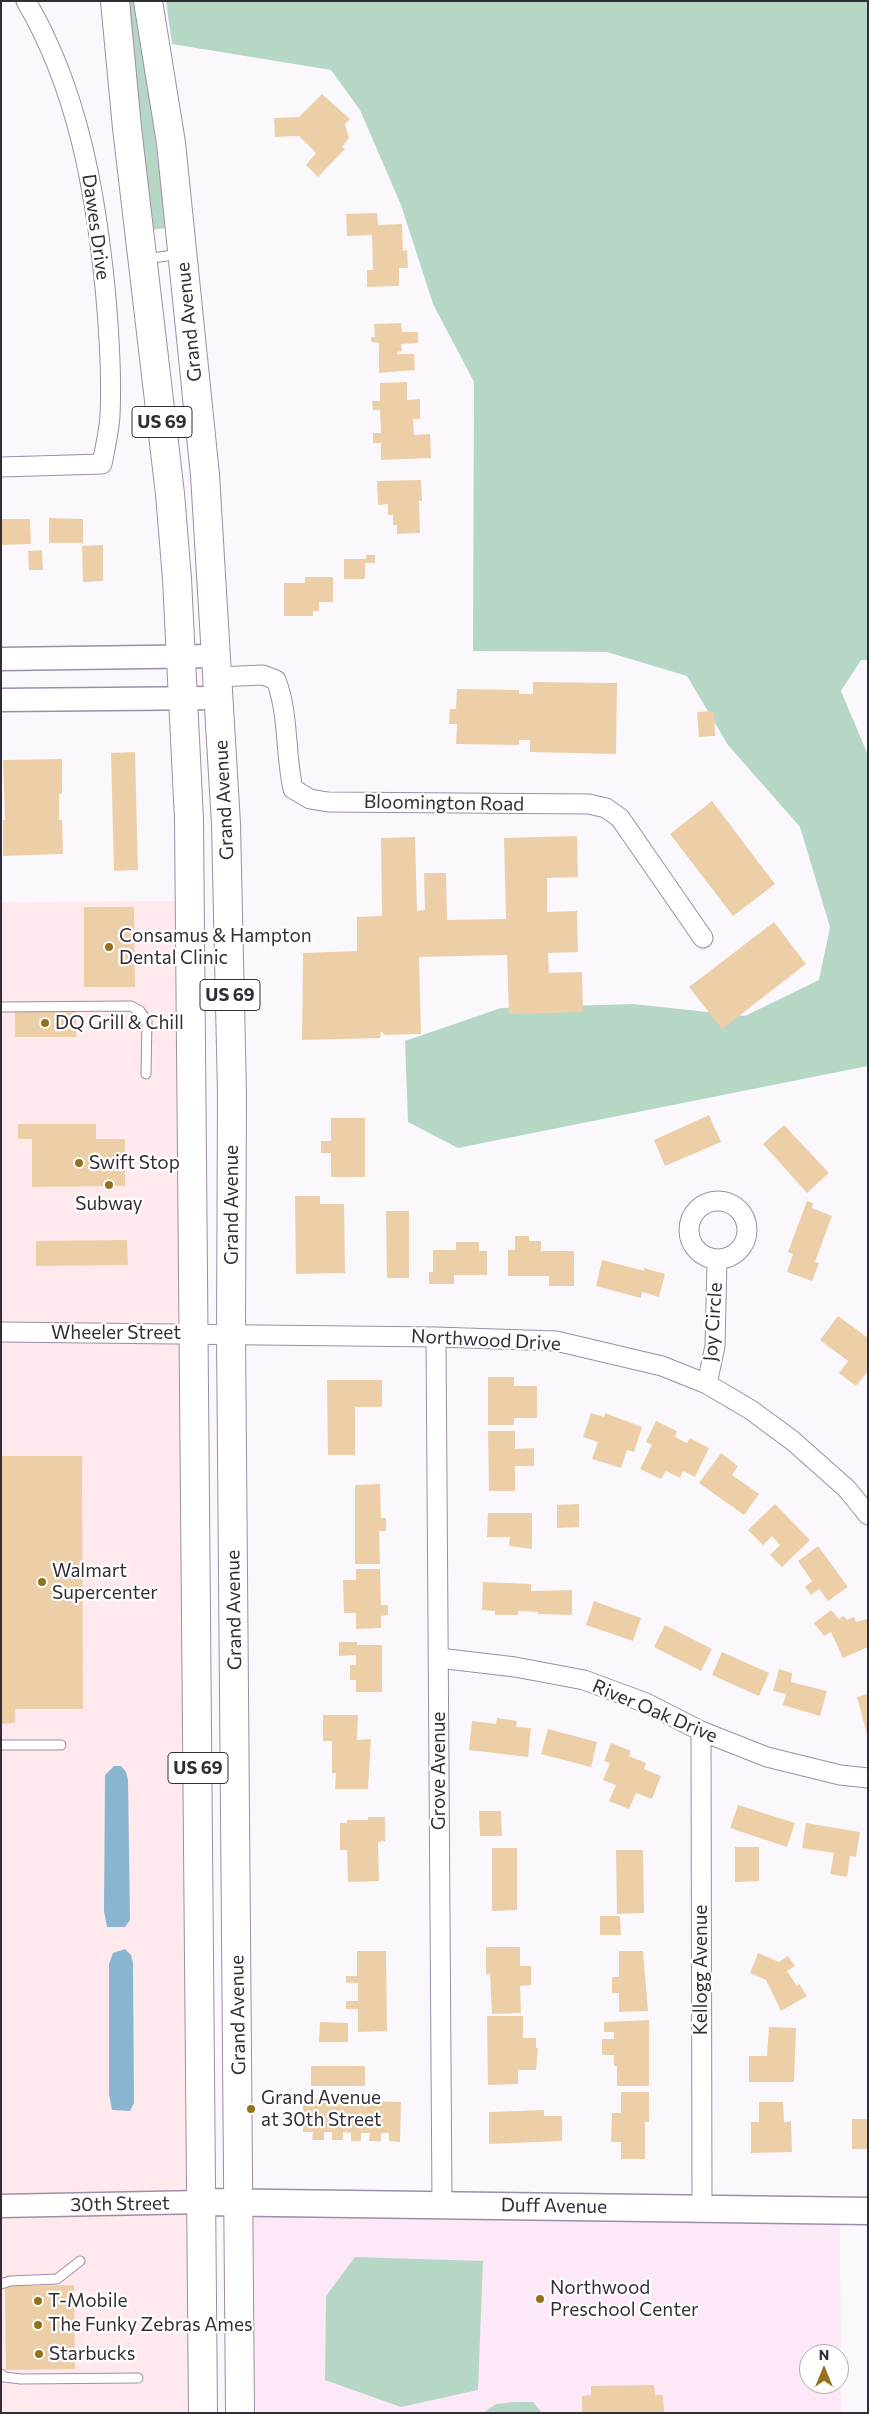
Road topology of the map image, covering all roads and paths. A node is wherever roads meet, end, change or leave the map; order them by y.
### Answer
1 (26, 1) edge
2 (115, 1) edge
3 (148, 1) edge
4 (182, 253) junction
5 (143, 259) junction
6 (1, 467) edge
7 (181, 656) junction
8 (1, 659) edge
9 (217, 677) junction
10 (183, 699) junction
11 (1, 700) edge
12 (703, 938) dead end
13 (1, 1007) edge
14 (146, 1074) dead end
15 (717, 1260) dead end
16 (1, 1332) edge
17 (194, 1334) junction
18 (231, 1334) junction
19 (436, 1337) junction
20 (707, 1384) junction
21 (868, 1515) edge
22 (439, 1658) junction
23 (701, 1731) junction
24 (1, 1745) edge
25 (61, 1745) dead end
26 (868, 1778) edge
27 (202, 2202) junction
28 (239, 2202) junction
29 (442, 2204) junction
30 (1, 2206) edge
31 (702, 2208) junction
32 (868, 2211) edge
33 (80, 2261) dead end
34 (1, 2284) edge
35 (1, 2374) edge
36 (138, 2378) dead end
37 (203, 2413) edge
38 (240, 2413) edge

1 - 6 street, Dawes Drive
2 - 5 main road, Grand Avenue / US 69
3 - 4 main road, Grand Avenue / US 69
4 - 5 lane
4 - 9 main road, Grand Avenue / US 69
5 - 7 main road, Grand Avenue / US 69
7 - 8 street, Bloomington Road
7 - 9 street, Bloomington Road
7 - 10 main road, Grand Avenue / US 69
9 - 10 street, Bloomington Road
9 - 12 street, Bloomington Road
9 - 18 main road, Grand Avenue / US 69
10 - 11 street, Bloomington Road
10 - 17 main road, Grand Avenue / US 69
13 - 14 lane
15 - 20 street, Joy Circle
16 - 17 street, Wheeler Street
17 - 18 street, Wheeler Street
17 - 27 main road, Grand Avenue / US 69
18 - 19 street, Northwood Drive
18 - 28 main road, Grand Avenue / US 69
19 - 20 street, Northwood Drive
19 - 22 street, Grove Avenue
20 - 21 street, Northwood Drive
22 - 23 street, River Oak Drive
22 - 29 street, Grove Avenue
23 - 26 street, River Oak Drive
23 - 31 street, Kellogg Avenue
24 - 25 lane
27 - 28 main road, 30th Street
27 - 30 street, 30th Street
27 - 37 main road, Grand Avenue / US 69
28 - 29 main road, Duff Avenue
28 - 38 main road, Grand Avenue / US 69
29 - 31 main road, Duff Avenue
31 - 32 main road, Duff Avenue
33 - 34 lane
35 - 36 lane

